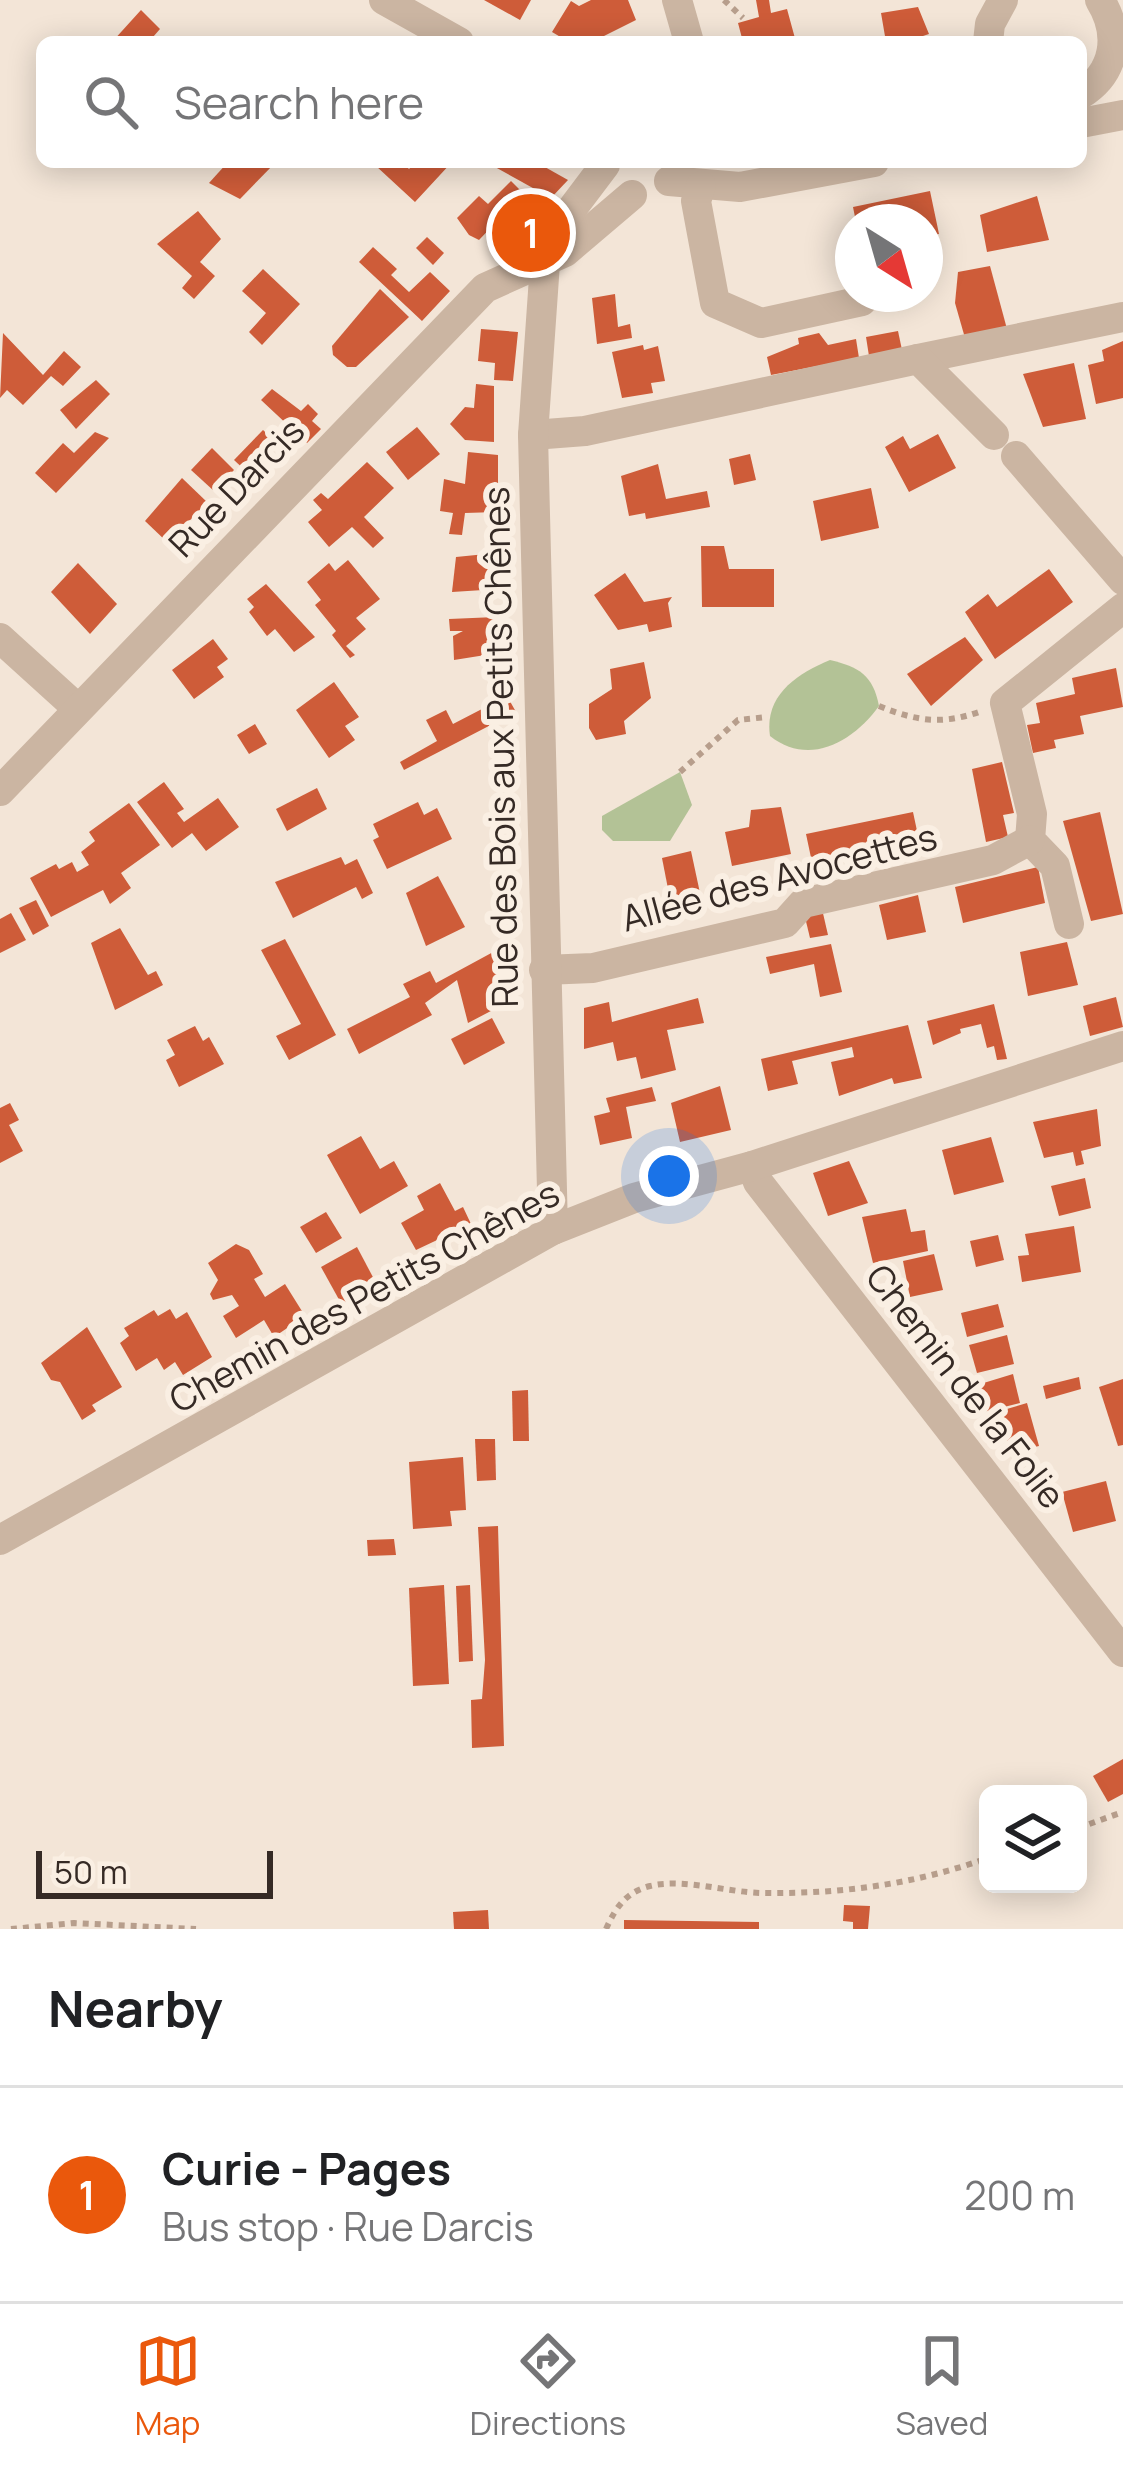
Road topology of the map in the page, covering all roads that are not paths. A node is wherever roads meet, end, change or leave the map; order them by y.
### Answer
1 (384, 0) edge
2 (677, 0) edge
3 (1003, 0) edge
4 (1100, 0) edge
5 (448, 36) edge
6 (687, 36) edge
7 (989, 36) edge
8 (1087, 89) edge
9 (1123, 116) edge
10 (1087, 122) edge
11 (601, 168) edge
12 (607, 168) edge
13 (842, 168) edge
14 (672, 171) edge
15 (701, 186) junction
16 (632, 195) junction
17 (545, 263) junction
18 (835, 307) edge
19 (1123, 317) edge
20 (918, 359) junction
21 (533, 435) junction
22 (1123, 580) edge
23 (1123, 608) edge
24 (0, 638) edge
25 (76, 707) junction
26 (0, 791) edge
27 (1030, 841) junction
28 (1069, 924) dead end
29 (544, 970) junction
30 (1123, 1046) edge
31 (752, 1166) junction
32 (553, 1230) junction
33 (0, 1540) edge
34 (1123, 1652) edge

1 - 5 street
2 - 6 street
3 - 7 street
4 - 8 street
9 - 10 street
11 - 17 street
12 - 16 street
13 - 15 street
14 - 15 street
14 - 16 street, Rue Darcis
15 - 18 street
16 - 17 street, Rue Darcis
17 - 21 street, Rue des Bois aux Petits Chênes
17 - 25 street, Rue Darcis
19 - 20 street
20 - 21 street
20 - 22 street
21 - 29 street, Rue des Bois aux Petits Chênes
23 - 27 street
24 - 25 street
25 - 26 street, Rue Darcis
27 - 28 street
27 - 29 street, Allée des Avocettes
29 - 32 street, Rue des Bois aux Petits Chênes
30 - 31 street, Chemin des Petits Chênes
31 - 32 street, Chemin des Petits Chênes
31 - 34 street, Chemin de la Folie
32 - 33 street, Chemin des Petits Chênes

